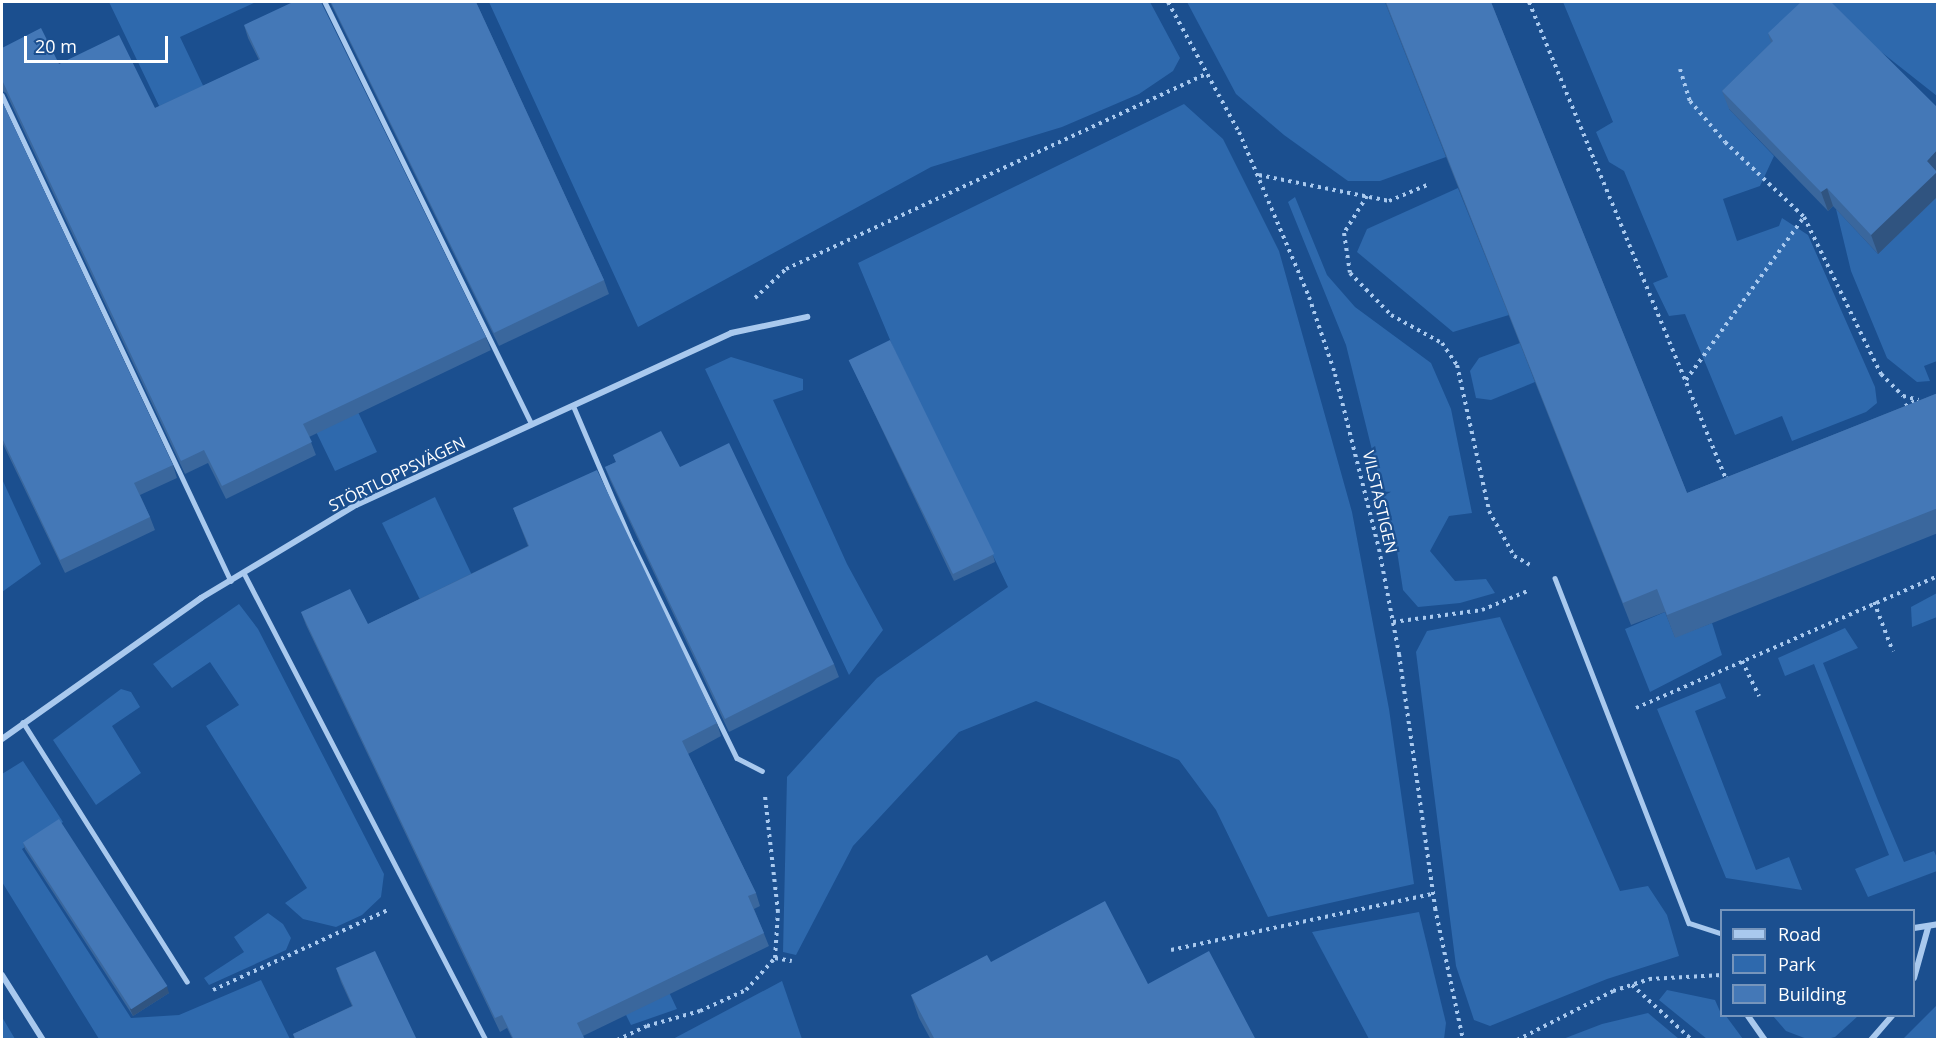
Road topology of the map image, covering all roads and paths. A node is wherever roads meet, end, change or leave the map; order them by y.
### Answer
1 (325, 2) edge
2 (1168, 2) edge
3 (1529, 2) edge
4 (1680, 69) dead end
5 (1207, 74) junction
6 (2, 95) edge
7 (1258, 175) junction
8 (1427, 185) dead end
9 (1367, 196) junction
10 (1804, 217) junction
11 (807, 317) dead end
12 (731, 333) junction
13 (1686, 380) junction
14 (1918, 400) junction
15 (1927, 400) edge
16 (573, 405) junction
17 (1899, 409) edge
18 (532, 424) junction
19 (1736, 476) edge
20 (244, 573) junction
21 (1938, 576) edge
22 (1555, 578) junction
23 (231, 581) junction
24 (1874, 602) junction
25 (1393, 622) junction
26 (1893, 652) dead end
27 (1742, 661) junction
28 (1759, 696) dead end
29 (1610, 720) junction
30 (23, 722) junction
31 (2, 739) edge
32 (762, 771) joint
33 (1433, 894) junction
34 (412, 899) junction
35 (1938, 924) edge
36 (1915, 928) edge
37 (1928, 928) junction
38 (1720, 933) edge
39 (1171, 950) dead end
40 (775, 958) junction
41 (792, 961) dead end
42 (1915, 974) edge
43 (2, 975) edge
44 (1720, 975) edge
45 (187, 981) joint
46 (1631, 985) junction
47 (1749, 1017) edge
48 (1891, 1017) edge
49 (43, 1040) edge
50 (486, 1040) edge
51 (617, 1040) edge
52 (1463, 1040) edge
53 (1518, 1040) edge
54 (1692, 1040) edge
55 (1766, 1040) edge
56 (1871, 1040) edge

1 - 18 lane
2 - 5 path, VILSTASTIGEN
3 - 13 path
4 - 10 path
5 - 7 path, VILSTASTIGEN
5 - 12 path
6 - 23 lane
7 - 9 path
7 - 25 path, VILSTASTIGEN
8 - 9 path
9 - 22 path
10 - 13 path
10 - 14 path
11 - 12 street, STÖRTLOPPSVÄGEN
12 - 16 street, STÖRTLOPPSVÄGEN
13 - 19 path
14 - 15 path
14 - 17 path
16 - 18 street, STÖRTLOPPSVÄGEN
16 - 32 lane
18 - 20 street, STÖRTLOPPSVÄGEN
20 - 23 street, STÖRTLOPPSVÄGEN
20 - 34 lane
21 - 24 path
22 - 25 path
22 - 29 lane
23 - 30 street, STÖRTLOPPSVÄGEN
24 - 26 path
24 - 27 path
25 - 33 path, VILSTASTIGEN
27 - 28 path
27 - 29 path
29 - 38 lane
30 - 31 street, STÖRTLOPPSVÄGEN
30 - 45 lane
32 - 40 path
33 - 39 path
33 - 52 path, VILSTASTIGEN
34 - 45 path
34 - 50 lane
35 - 37 street
36 - 37 street
37 - 42 street
40 - 41 path
40 - 51 path
43 - 49 street
44 - 46 path
46 - 53 path
46 - 54 path
47 - 55 street
48 - 56 street

